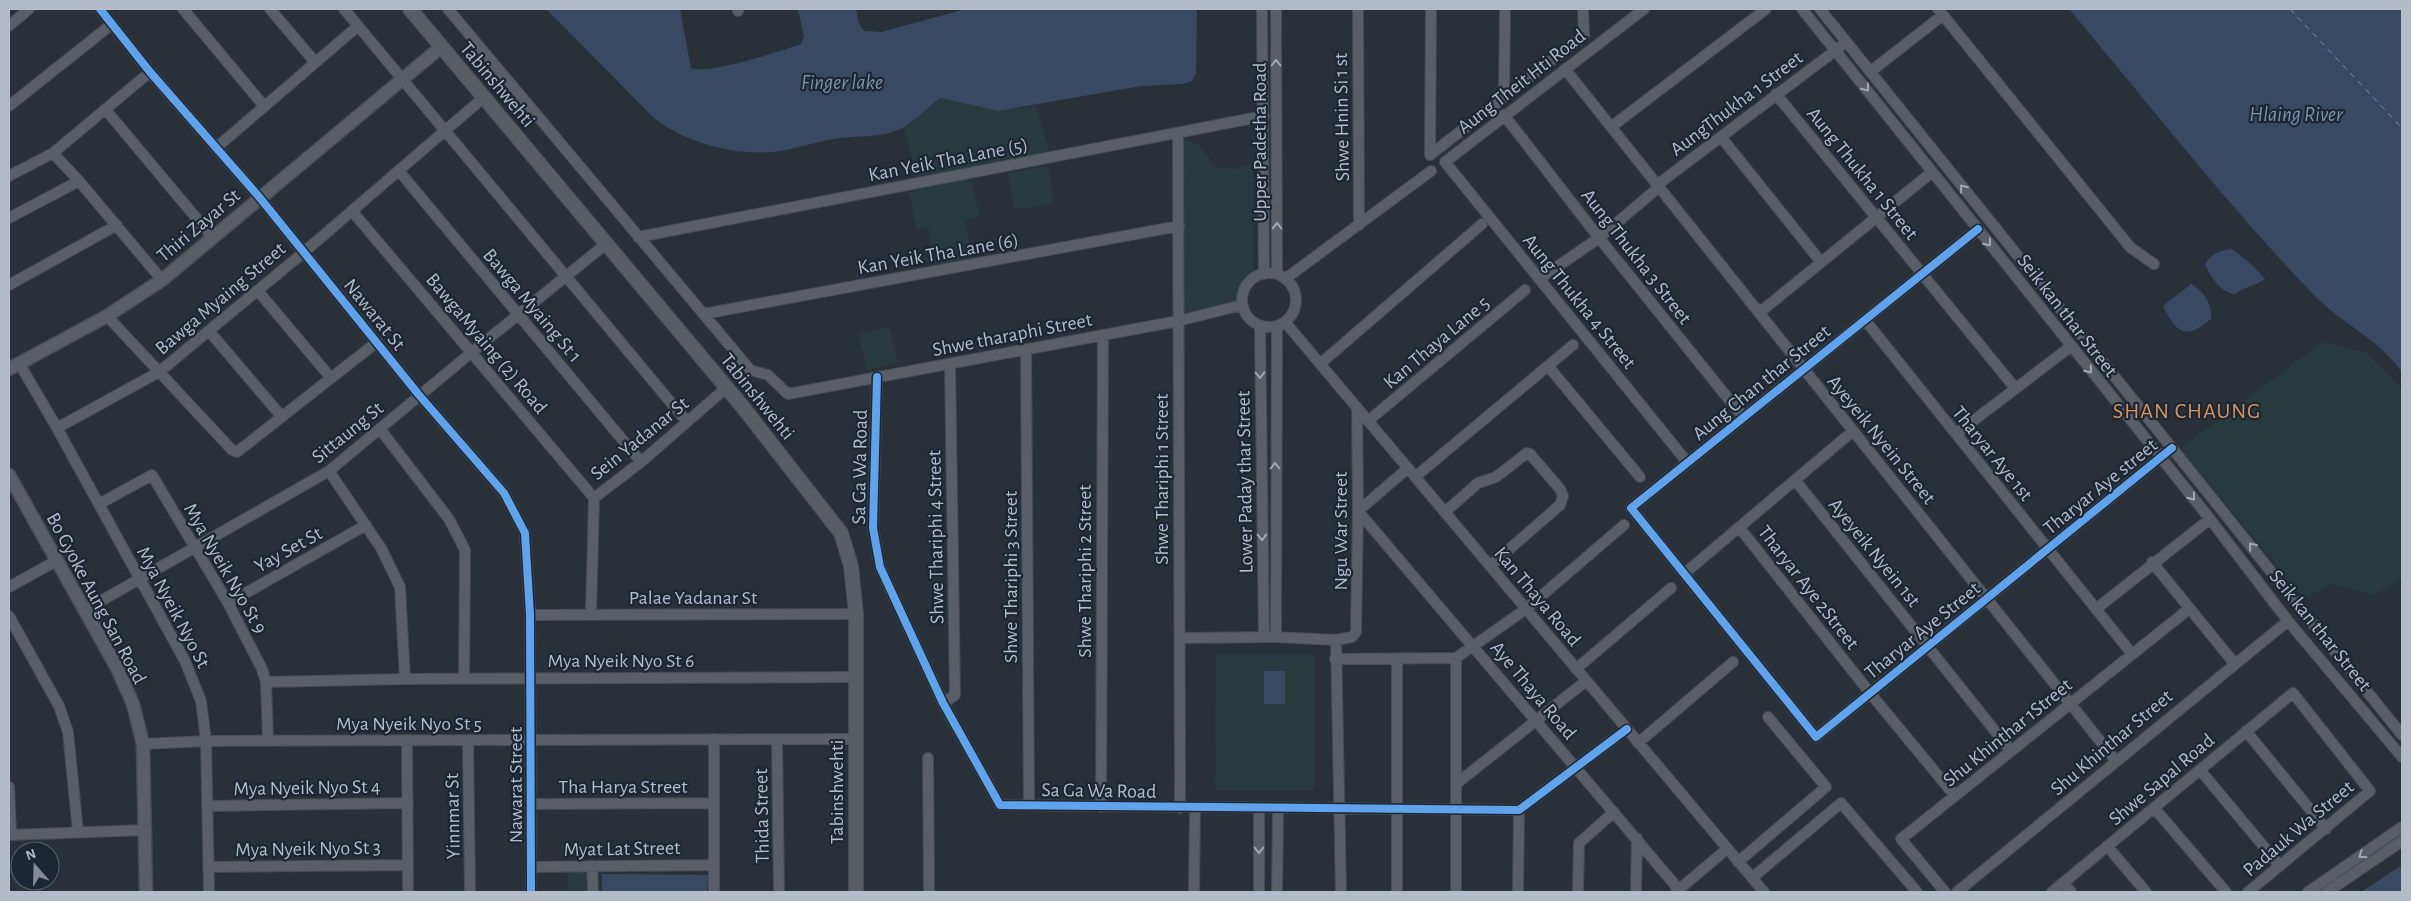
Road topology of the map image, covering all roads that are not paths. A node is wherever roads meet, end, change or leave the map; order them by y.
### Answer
1 (100, 9) edge
2 (183, 9) edge
3 (270, 9) edge
4 (344, 9) edge
5 (410, 9) edge
6 (448, 9) edge
7 (1276, 9) edge
8 (1358, 9) edge
9 (1431, 9) edge
10 (1505, 9) edge
11 (1583, 9) edge
12 (1644, 9) edge
13 (1766, 9) edge
14 (1802, 9) edge
15 (1820, 9) edge
16 (24, 10) edge
17 (1264, 10) edge
18 (1941, 12) edge
19 (112, 24) junction
20 (9, 26) edge
21 (358, 26) junction
22 (1846, 42) junction
23 (441, 47) junction
24 (1836, 50) junction
25 (315, 62) junction
26 (1565, 69) junction
27 (150, 72) junction
28 (1870, 72) junction
29 (402, 78) junction
30 (1776, 94) junction
31 (1504, 97) junction
32 (483, 98) junction
33 (9, 106) edge
34 (264, 106) junction
35 (105, 109) junction
36 (1504, 115) junction
37 (1264, 116) junction
38 (1611, 127) junction
39 (445, 131) junction
40 (1178, 133) junction
41 (1721, 137) junction
42 (216, 148) junction
43 (54, 153) junction
44 (1445, 162) joint
45 (398, 171) junction
46 (1431, 171) dead end
47 (1932, 172) junction
48 (9, 176) edge
49 (79, 181) junction
50 (1658, 186) junction
51 (260, 198) junction
52 (352, 211) junction
53 (1877, 217) junction
54 (9, 218) edge
55 (1482, 224) dead end
56 (117, 225) junction
57 (1360, 225) junction
58 (1179, 226) junction
59 (1978, 229) junction
60 (638, 237) junction
61 (213, 238) junction
62 (1599, 238) junction
63 (606, 244) junction
64 (303, 253) junction
65 (1821, 262) junction
66 (2154, 264) dead end
67 (1922, 273) junction
68 (1264, 274) junction
69 (566, 276) junction
70 (1281, 276) junction
71 (1539, 279) junction
72 (162, 280) junction
73 (9, 285) edge
74 (258, 290) junction
75 (1526, 290) dead end
76 (1242, 305) junction
77 (1759, 312) junction
78 (518, 314) junction
79 (703, 314) junction
80 (107, 316) junction
81 (1864, 320) junction
82 (1178, 321) junction
83 (1281, 324) junction
84 (1260, 326) junction
85 (209, 331) junction
86 (1103, 335) junction
87 (377, 342) junction
88 (1573, 345) dead end
89 (2070, 347) junction
90 (1026, 349) junction
91 (472, 352) junction
92 (950, 364) junction
93 (1320, 364) junction
94 (14, 366) edge
95 (1548, 366) junction
96 (1804, 369) junction
97 (159, 372) junction
98 (877, 377) junction
99 (331, 378) junction
100 (726, 388) junction
101 (2014, 388) junction
102 (419, 395) junction
103 (1357, 407) junction
104 (282, 417) junction
105 (1743, 417) junction
106 (1368, 421) junction
107 (687, 422) junction
108 (57, 428) junction
109 (380, 429) junction
110 (1853, 431) junction
111 (1956, 434) junction
112 (2172, 448) junction
113 (2160, 458) junction
114 (641, 462) junction
115 (1687, 462) junction
116 (1408, 468) junction
117 (329, 471) junction
118 (9, 475) edge
119 (1415, 477) junction
120 (1640, 477) dead end
121 (1795, 480) junction
122 (594, 498) junction
123 (99, 504) junction
124 (1358, 511) junction
125 (1445, 512) junction
126 (2210, 518) junction
127 (366, 525) junction
128 (1624, 525) dead end
129 (1740, 527) junction
130 (195, 548) junction
131 (2048, 549) junction
132 (56, 561) junction
133 (2152, 562) junction
134 (1490, 566) junction
135 (1685, 573) junction
136 (140, 579) junction
137 (9, 587) edge
138 (1672, 588) dead end
139 (1986, 599) junction
140 (228, 603) junction
141 (2096, 608) junction
142 (1526, 609) junction
143 (2189, 609) junction
144 (85, 610) junction
145 (530, 614) junction
146 (591, 614) junction
147 (856, 614) junction
148 (9, 616) edge
149 (2288, 621) junction
150 (1264, 637) junction
151 (1276, 637) junction
152 (1180, 638) junction
153 (1336, 640) junction
154 (1475, 646) junction
155 (1928, 646) junction
156 (2132, 654) junction
157 (1456, 658) junction
158 (1336, 659) junction
159 (1397, 659) junction
160 (1733, 662) dead end
161 (2234, 663) junction
162 (1576, 669) junction
163 (856, 677) junction
164 (464, 678) junction
165 (531, 678) junction
166 (405, 679) junction
167 (1586, 681) junction
168 (266, 682) junction
169 (1870, 693) junction
170 (943, 703) junction
171 (2070, 704) junction
172 (1768, 717) dead end
173 (1536, 721) junction
174 (1627, 729) junction
175 (2246, 731) junction
176 (2402, 735) edge
177 (856, 738) junction
178 (714, 739) junction
179 (777, 739) junction
180 (406, 740) junction
181 (468, 740) junction
182 (532, 740) junction
183 (206, 741) junction
184 (268, 741) junction
185 (1638, 742) junction
186 (143, 744) junction
187 (2011, 751) junction
188 (2402, 757) edge
189 (928, 758) dead end
190 (2116, 761) junction
191 (1576, 767) junction
192 (2200, 770) junction
193 (1456, 784) junction
194 (9, 787) edge
195 (2370, 791) joint
196 (1955, 796) junction
197 (408, 803) junction
198 (713, 803) junction
199 (533, 804) junction
200 (1029, 805) junction
201 (207, 806) junction
202 (1101, 807) junction
203 (1180, 808) junction
204 (1195, 808) junction
205 (1259, 808) junction
206 (1338, 808) junction
207 (1278, 809) junction
208 (1397, 809) junction
209 (2155, 809) junction
210 (1456, 810) junction
211 (1519, 810) junction
212 (1614, 812) junction
213 (2402, 828) edge
214 (2326, 829) junction
215 (146, 830) junction
216 (78, 832) junction
217 (10, 835) edge
218 (1637, 838) junction
219 (2402, 841) edge
220 (2107, 846) junction
221 (1727, 849) junction
222 (1738, 862) junction
223 (408, 865) junction
224 (714, 865) junction
225 (592, 866) junction
226 (2280, 866) junction
227 (208, 867) junction
228 (532, 867) junction
229 (1752, 878) junction
230 (2064, 883) junction
231 (146, 892) edge
232 (209, 892) edge
233 (408, 892) edge
234 (470, 892) edge
235 (531, 892) edge
236 (593, 892) edge
237 (714, 892) edge
238 (779, 892) edge
239 (856, 892) edge
240 (929, 892) edge
241 (1194, 892) edge
242 (1259, 892) edge
243 (1277, 892) edge
244 (1342, 892) edge
245 (1397, 892) edge
246 (1456, 892) edge
247 (1518, 892) edge
248 (1578, 892) edge
249 (1636, 892) edge
250 (1679, 892) edge
251 (1764, 892) edge
252 (1917, 892) edge
253 (1945, 892) edge
254 (1957, 892) edge
255 (2052, 892) edge
256 (2071, 892) edge
257 (2146, 892) edge
258 (2226, 892) edge
259 (2248, 892) edge
260 (2308, 892) edge
261 (2327, 892) edge

1 - 19 street, Nawarat St
2 - 34 street
3 - 25 street
4 - 21 street
5 - 23 main road, Tabinshwehti
6 - 60 street
70 -> 7 street, Upper Padetha Road
8 - 57 street, Shwe Hnin Si 1 st
9 - 31 street
10 - 31 street
11 - 31 street
12 - 26 street, Aung Theit Hti Road
13 - 38 street
14 - 24 street, Seik kan thar Street
15 - 22 street, Seik kan thar Street
16 - 20 street
17 - 37 street, Upper Padetha Road
18 - 28 street
18 - 66 street
19 - 27 street, Nawarat St
19 - 33 street
21 - 25 street
21 - 29 street
22 - 24 street, AungThukha 1 Street
22 - 28 street, Seik kan thar Street
23 - 29 street, Thiri Zayar St
23 - 32 main road, Tabinshwehti
24 - 30 street, AungThukha 1 Street
24 -> 47 street, Seik kan thar Street
25 - 34 street
26 - 36 street, Aung Theit Hti Road
26 - 38 street, Ayeyeik Nyein Street
27 - 35 street
27 - 42 street, Nawarat St
112 -> 28 street, Seik kan thar Street
29 - 39 street
29 - 51 street, Thiri Zayar St
30 - 41 street, AungThukha 1 Street
30 - 53 street, Aung Thukha 1 Street
32 - 39 street, Bawga Myaing Street
32 - 63 main road, Tabinshwehti
34 - 42 street
35 - 43 street
35 - 61 street
36 - 44 street, Aung Theit Hti Road
36 - 62 street, Aung Thukha 3 Street
37 - 40 street, Kan Yeik Tha Lane (5)
37 - 68 street, Upper Padetha Road
38 - 50 street, Ayeyeik Nyein Street
39 - 45 street, Bawga Myaing Street
39 - 69 street
40 - 58 street, Shwe Thariphi 1 Street
40 - 60 street, Kan Yeik Tha Lane (5)
41 - 50 street, AungThukha 1 Street
41 - 65 street
42 - 51 street, Nawarat St
43 - 48 street
43 - 49 street
44 - 71 street, Aung Thukha 4 Street
45 - 52 street, Bawga Myaing Street
45 - 78 street, Bawga Myaing St 1
46 - 57 street
47 - 53 street
47 - 59 street, Seik kan thar Street
49 - 54 street
49 - 56 street
50 - 62 street, AungThukha 1 Street
50 - 77 street, Ayeyeik Nyein Street
51 - 61 street, Thiri Zayar St
51 - 64 street, Nawarat St
52 - 64 street, Bawga Myaing Street
52 - 91 street, BawgaMyaing (2) Road
53 - 65 street
53 - 67 street, Aung Thukha 1 Street
55 - 93 street
56 - 72 street
56 - 73 street
57 - 70 street
58 - 79 street, Kan Yeik Tha Lane (6)
58 - 82 street, Shwe Thariphi 1 Street
59 - 67 street, Aung Chan thar Street
59 -> 89 street, Seik kan thar Street
60 - 79 street
61 - 72 street, Thiri Zayar St
62 - 71 street, AungThukha 1 Street
62 - 105 street, Aung Thukha 3 Street
63 - 69 street, Sittaung St
63 - 100 main road, Tabinshwehti
64 - 74 street, Bawga Myaing Street
64 - 87 street, Nawarat St
65 - 77 street
67 - 81 street, Aung Chan thar Street
67 - 101 street, Aung Thukha 1 Street
68 - 70 street
68 - 76 street
69 - 78 street, Sittaung St
69 - 107 street
70 - 83 street
71 - 115 street, Aung Thukha 4 Street
72 - 80 street, Thiri Zayar St
74 - 85 street, Bawga Myaing Street
74 - 99 street
75 - 106 street, Kan Thaya Lane 5
76 - 82 street, Shwe tharaphi Street
76 - 84 street
77 - 96 street, Ayeyeik Nyein Street
78 - 91 street, Sittaung St
78 - 114 street, Bawga Myaing St 1
79 - 98 street, Shwe tharaphi Street
80 - 94 street, Thiri Zayar St
80 - 97 street
81 - 96 street, Aung Chan thar Street
81 - 111 street, Tharyar Aye 1st
82 - 86 street, Shwe tharaphi Street
82 - 152 street, Shwe Thariphi 1 Street
83 - 84 street
83 - 93 street, Kan Thaya Road
151 -> 83 street, Lower Paday thar Street
84 -> 150 street, Lower Paday thar Street
85 - 97 street, Bawga Myaing Street
85 - 104 street
86 - 90 street, Shwe tharaphi Street
86 - 202 street, Shwe Thariphi 2 Street
87 - 99 street
87 - 102 street, Nawarat St
88 - 95 street
89 - 101 street
89 -> 113 street, Seik kan thar Street
90 - 92 street, Shwe tharaphi Street
90 - 200 street, Shwe Thariphi 3 Street
91 - 102 street, Sittaung St
91 - 122 street, BawgaMyaing (2) Road
92 - 98 street, Shwe tharaphi Street
92 - 170 street, Shwe Thariphi 4 Street
93 - 103 street, Kan Thaya Road
94 - 108 street, Mya Nyeik Nyo St
95 - 119 street
95 - 120 street
96 - 105 street, Aung Chan thar Street
96 - 110 street, Ayeyeik Nyein Street
97 - 104 street
97 - 108 street, Bawga Myaing Street
98 - 170 street, Sa Ga Wa Road
99 - 104 street
100 - 107 street, Sein Yadanar St
100 - 147 main road, Tabinshwehti
101 - 111 street
102 - 109 street, Sittaung St
102 - 145 street, Nawarat St
103 - 106 street, Kan Thaya Road
103 - 124 street, Ngu War Street
105 - 115 street, Aung Chan thar Street
106 - 116 street, Kan Thaya Road
107 - 114 street, Sein Yadanar St
108 - 123 street, Mya Nyeik Nyo St
109 - 117 street, Sittaung St
109 - 164 street
110 - 121 street
110 - 139 street, Ayeyeik Nyein Street
111 - 131 street, Tharyar Aye 1st
112 - 113 street, Tharyar Aye street
176 -> 112 street, Seik kan thar Street
113 -> 126 street, Seik kan thar Street
113 - 131 street, Tharyar Aye street
114 - 122 street, Sein Yadanar St
115 - 135 street, Aung Chan thar Street
116 - 119 street, Kan Thaya Road
116 - 124 street
117 - 127 street
117 - 130 street, Sittaung St
118 - 132 street, Bo Gyoke Aung San Road
119 - 125 street, Kan Thaya Road
121 - 129 street
121 - 155 street, Ayeyeik Nyein 1st
122 - 146 street, Sein Yadanar St
123 - 130 street, Mya Nyeik Nyo St 9
123 - 136 street, Mya Nyeik Nyo St
124 - 153 street, Ngu War Street
124 - 154 street, Aye Thaya Road
125 - 134 street, Kan Thaya Road
125 - 134 street
126 - 133 street
126 - 149 street, Seik kan thar Street
127 - 140 street, Yay Set St
127 - 166 street
128 - 142 street
129 - 135 street
129 - 169 street, Tharyar Aye 2Street
130 - 136 street, Sittaung St
130 - 140 street, Mya Nyeik Nyo St 9
131 - 139 street, Tharyar Aye Street
131 - 141 street, Tharyar Aye 1st
132 - 137 street
132 - 144 street, Bo Gyoke Aung San Road
133 - 141 street
133 - 143 street
134 - 142 street, Kan Thaya Road
135 - 169 street, Tharyar Aye Street
136 - 144 street, Sittaung St
136 - 183 street, Mya Nyeik Nyo St
138 - 162 street
139 - 155 street, Tharyar Aye Street
139 - 171 street, Ayeyeik Nyein Street
140 - 168 street, Mya Nyeik Nyo St 9
141 - 156 street, Tharyar Aye 1st
142 - 154 street
142 - 162 street, Kan Thaya Road
143 - 156 street, Shu Khinthar 1Street
143 - 161 street
144 - 186 street, Bo Gyoke Aung San Road
145 - 146 street, Palae Yadanar St
145 - 165 street, Nawarat St
146 - 147 street, Palae Yadanar St
147 - 163 main road, Tabinshwehti
148 - 216 street
149 - 161 street, Shu Khinthar Street
149 - 188 street, Seik kan thar Street
150 - 151 street
150 - 152 street
151 - 153 street
152 - 203 street, Shwe Thariphi 1 Street
153 - 158 street
154 - 157 street
154 - 173 street, Aye Thaya Road
155 - 169 street, Tharyar Aye Street
155 - 187 street, Ayeyeik Nyein 1st
156 - 171 street, Shu Khinthar 1Street
157 - 159 street
157 - 193 street
158 - 159 street
158 - 206 street
159 - 208 street
160 - 185 street
161 - 190 street, Shu Khinthar Street
162 - 167 street, Kan Thaya Road
163 - 165 street, Mya Nyeik Nyo St 6
163 - 177 main road, Tabinshwehti
164 - 165 street, Mya Nyeik Nyo St 6
164 - 166 street, Mya Nyeik Nyo St 6
165 - 182 street, Nawarat Street
166 - 168 street, Mya Nyeik Nyo St 6
167 - 173 street
167 - 174 street, Kan Thaya Road
168 - 184 street, Mya Nyeik Nyo St 9
169 - 196 street, Tharyar Aye 2Street
170 - 200 street, Sa Ga Wa Road
171 - 187 street, Shu Khinthar 1Street
171 - 190 street, Ayeyeik Nyein Street
172 - 222 street
173 - 191 street, Aye Thaya Road
173 - 193 street
174 - 185 street, Kan Thaya Road
174 - 191 street
175 - 192 street, Shwe Sapal Road
175 - 195 street, Shwe Sapal Road
175 - 214 street
177 - 179 street, Mya Nyeik Nyo St 5
177 - 239 main road, Tabinshwehti
178 - 179 street, Mya Nyeik Nyo St 5
178 - 182 street, Mya Nyeik Nyo St 5
178 - 198 street
179 - 238 street, Thida Street
180 - 181 street, Mya Nyeik Nyo St 5
180 - 184 street, Mya Nyeik Nyo St 5
180 - 197 street
181 - 182 street, Mya Nyeik Nyo St 5
181 - 234 street, Yinnmar St
182 - 199 street, Nawarat Street
183 - 184 street, Mya Nyeik Nyo St 5
183 - 186 street, Mya Nyeik Nyo St 5
183 - 201 street, Mya Nyeik Nyo St
185 - 221 street, Kan Thaya Road
186 - 215 street, Bo Gyoke Aung San Road
187 - 196 street, Shu Khinthar 1Street
189 - 240 street
190 - 254 street, Shu Khinthar Street
191 - 211 street
191 - 212 street, Aye Thaya Road
192 - 209 street, Shwe Sapal Road
192 - 226 street
193 - 210 street
194 - 217 street
195 - 214 street, Padauk Wa Street
196 - 253 street, Shu Khinthar 1Street
197 - 201 street, Mya Nyeik Nyo St 4
197 - 223 street
198 - 199 street, Tha Harya Street
198 - 224 street
199 - 228 street, Nawarat Street
200 - 202 street, Sa Ga Wa Road
201 - 227 street, Mya Nyeik Nyo St
202 - 203 street, Sa Ga Wa Road
203 - 204 street, Sa Ga Wa Road
204 - 205 street, Sa Ga Wa Road
204 - 241 street
205 - 207 street, Sa Ga Wa Road
205 -> 242 street
206 - 207 street, Sa Ga Wa Road
206 - 208 street, Sa Ga Wa Road
206 - 244 street
207 - 243 street
208 - 210 street, Sa Ga Wa Road
208 - 245 street
209 - 220 street, Shwe Sapal Road
209 - 258 street
210 - 211 street, Sa Ga Wa Road
210 - 246 street
211 - 247 street
212 - 218 street, Aye Thaya Road
212 - 248 street
213 -> 260 street
214 - 226 street, Padauk Wa Street
215 - 216 street
215 - 231 street, Bo Gyoke Aung San Road
216 - 217 street
218 - 249 street
218 - 250 street, Aye Thaya Road
219 - 261 street
220 - 230 street, Shwe Sapal Road
220 - 257 street
221 - 222 street, Kan Thaya Road
221 - 250 street
222 - 229 street, Kan Thaya Road
223 - 227 street, Mya Nyeik Nyo St 3
223 - 233 street
224 - 225 street, Myat Lat Street
224 - 237 street
225 - 228 street, Myat Lat Street
225 - 236 street
226 - 259 street, Padauk Wa Street
227 - 232 street, Mya Nyeik Nyo St
228 - 235 street, Nawarat Street
229 - 251 street, Kan Thaya Road
229 - 252 street
230 - 255 street, Shwe Sapal Road
230 - 256 street

